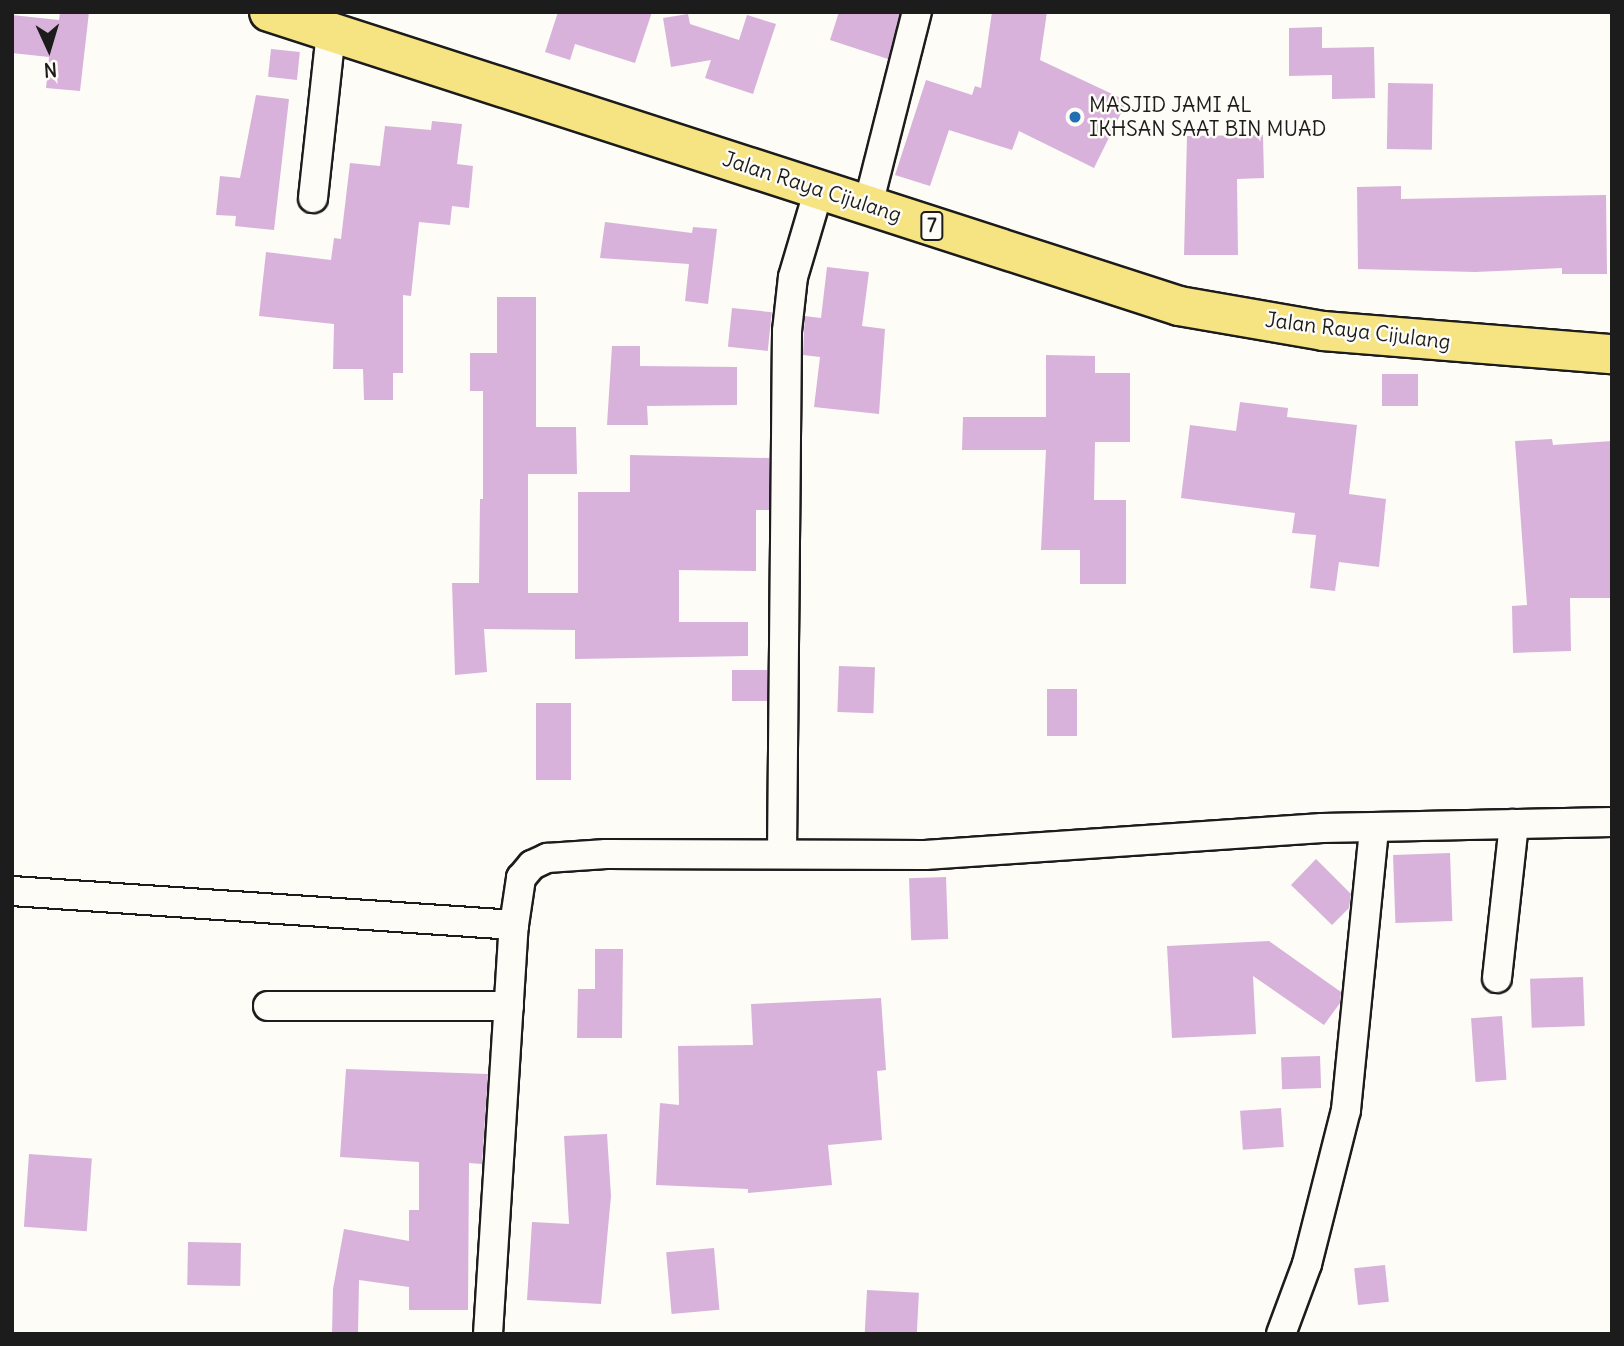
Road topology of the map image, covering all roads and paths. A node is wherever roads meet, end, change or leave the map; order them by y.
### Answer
1 (270, 12) edge
2 (918, 12) edge
3 (331, 31) junction
4 (819, 188) junction
5 (313, 198) dead end
6 (868, 205) junction
7 (1612, 354) edge
8 (1612, 822) edge
9 (1514, 824) junction
10 (1374, 827) junction
11 (782, 854) junction
12 (12, 891) edge
13 (514, 925) junction
14 (1497, 978) dead end
15 (268, 1006) dead end
16 (509, 1006) junction
17 (488, 1334) edge
18 (1281, 1334) edge

1 - 3 highway, Jalan Raya Cijulang / 7
2 - 6 street
3 - 4 highway, Jalan Raya Cijulang / 7
3 - 5 street
4 - 6 highway, Jalan Raya Cijulang / 7
4 - 11 street
6 - 7 highway, Jalan Raya Cijulang / 7
8 - 9 street
9 - 10 street
9 - 14 street
10 - 11 street
10 - 18 street
11 - 13 street
12 - 13 street
13 - 16 street
15 - 16 street
16 - 17 street

